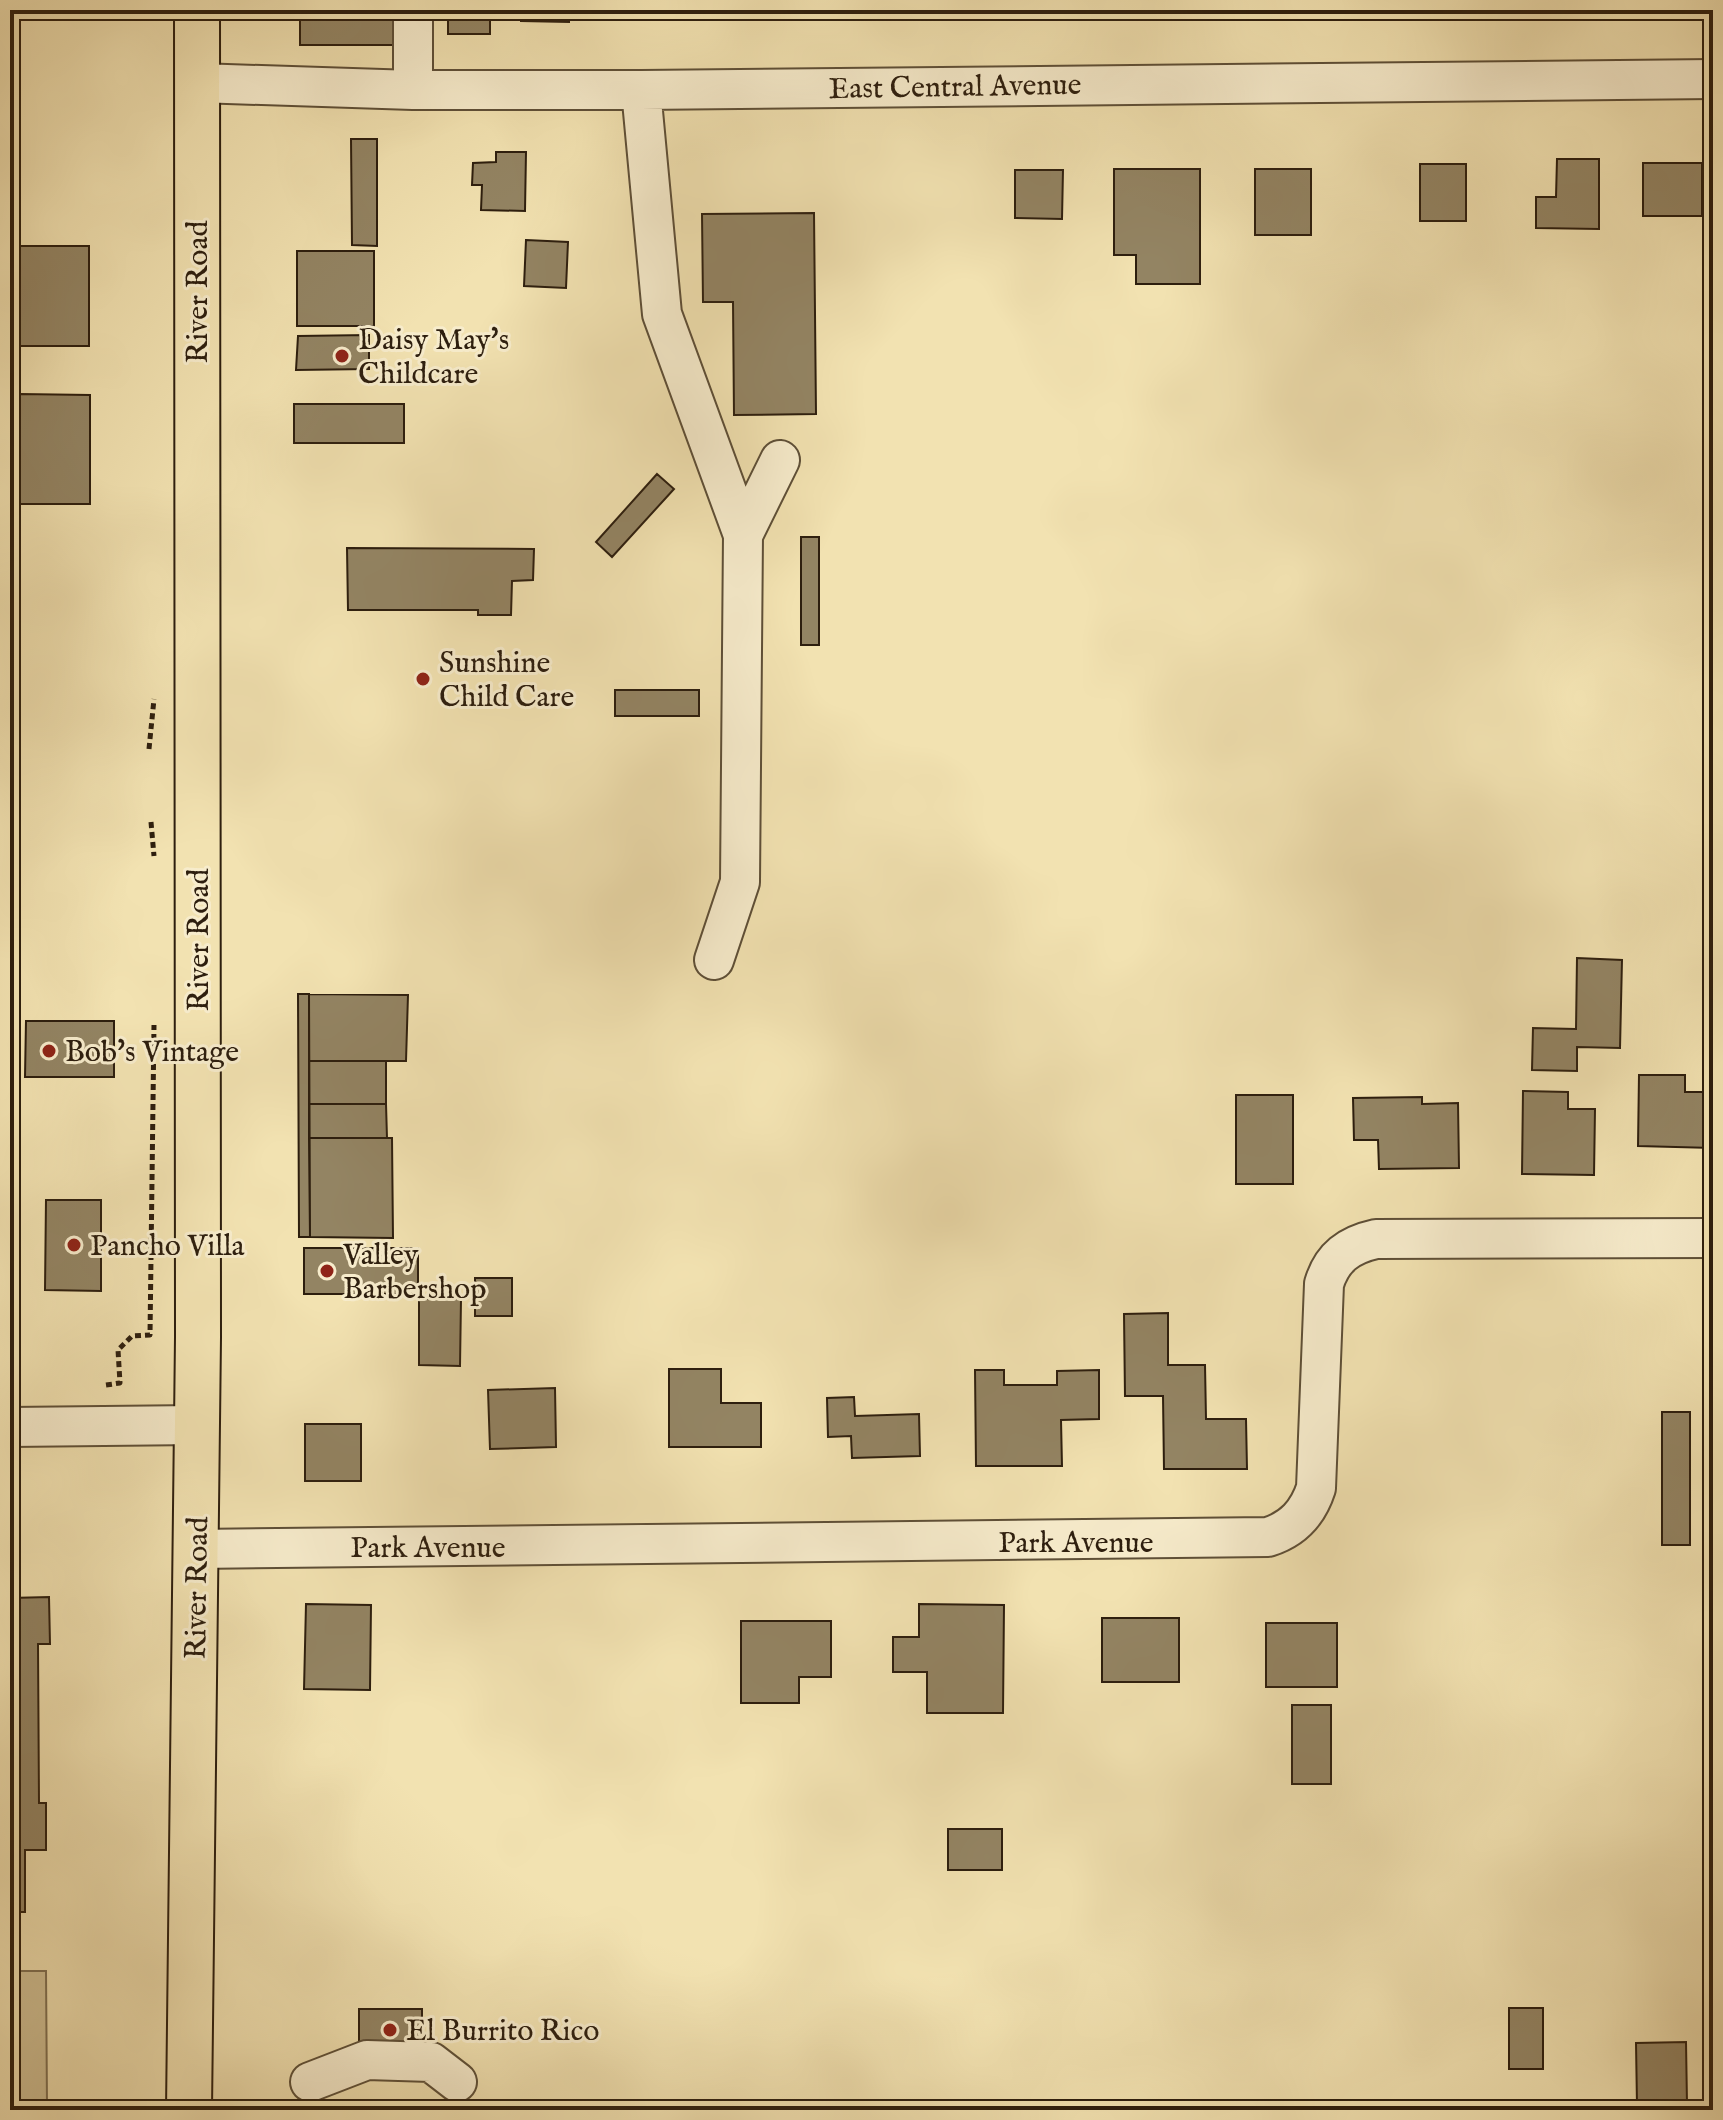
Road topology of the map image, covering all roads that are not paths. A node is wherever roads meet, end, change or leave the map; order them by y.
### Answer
1 (197, 10) edge
2 (413, 10) edge
3 (1713, 79) edge
4 (198, 83) junction
5 (413, 90) junction
6 (641, 90) junction
7 (780, 460) dead end
8 (743, 535) junction
9 (714, 960) dead end
10 (1713, 1238) edge
11 (197, 1425) junction
12 (10, 1427) edge
13 (196, 1549) junction
14 (310, 2082) dead end
15 (457, 2082) dead end
16 (189, 2110) edge

1 - 4 main road, River Road
2 - 5 street
3 - 6 street, East Central Avenue
4 - 5 street, East Central Avenue
4 - 11 main road, River Road
5 - 6 street, East Central Avenue
6 - 8 street
7 - 8 street
8 - 9 street
10 - 13 street, Park Avenue
11 - 12 street
11 - 13 main road, River Road
13 - 16 main road, River Road
14 - 15 street

